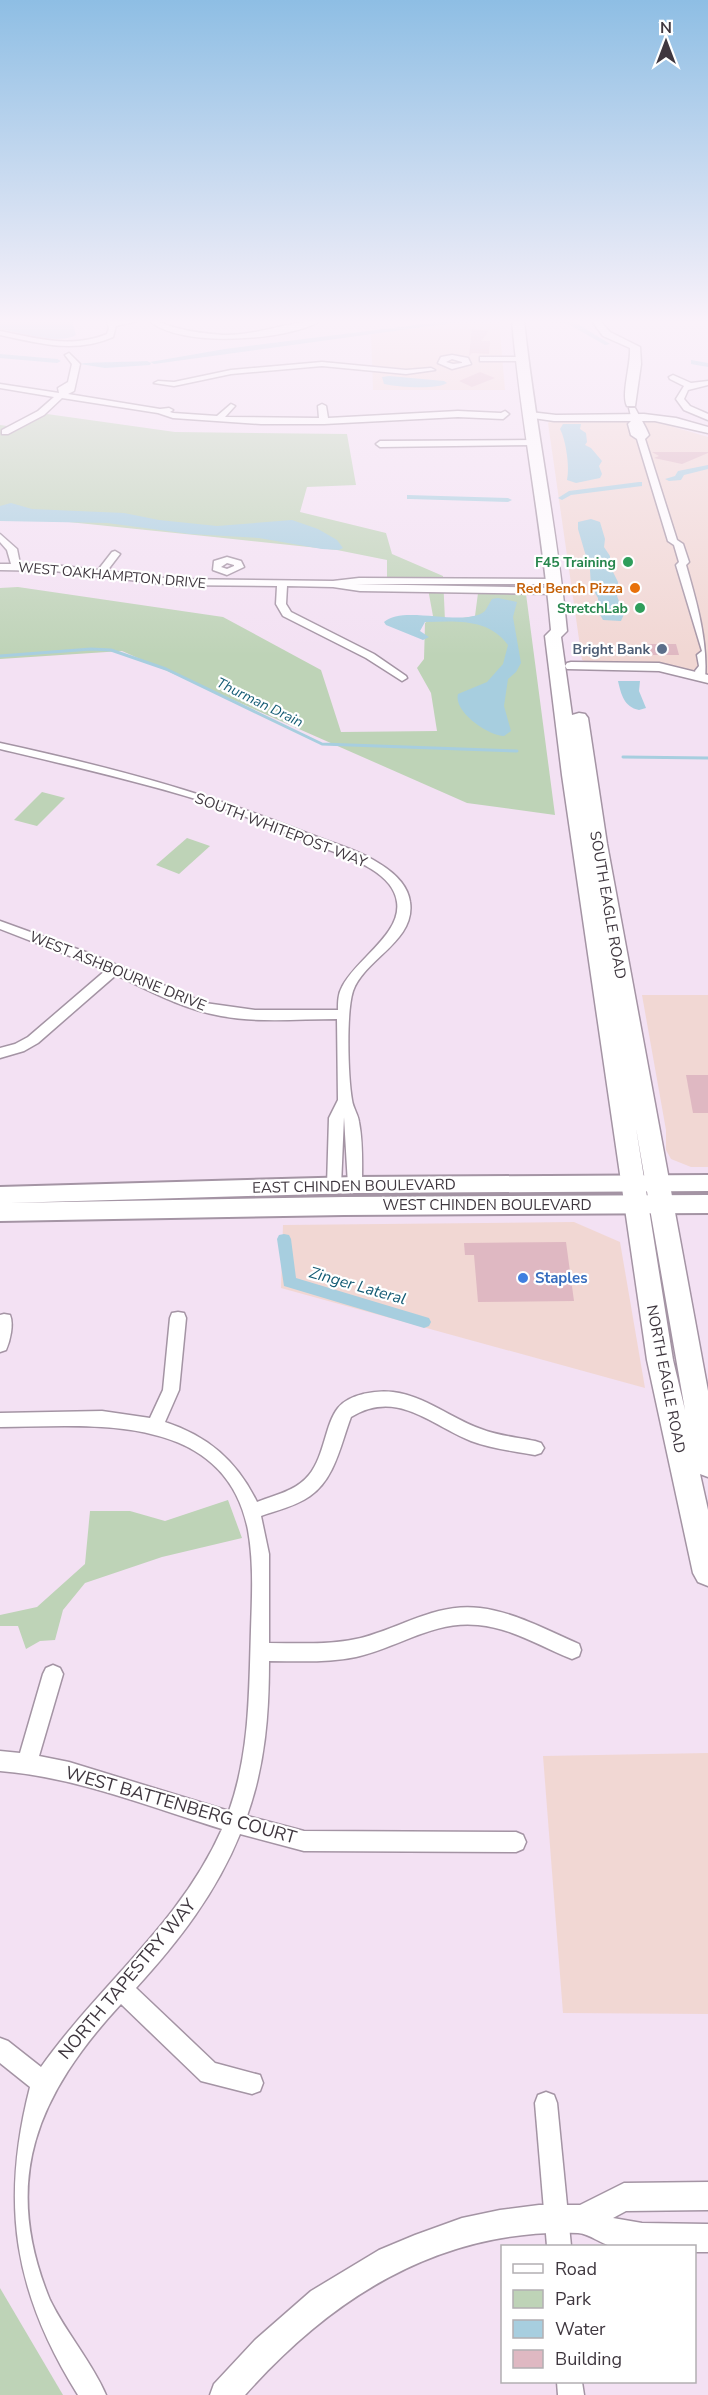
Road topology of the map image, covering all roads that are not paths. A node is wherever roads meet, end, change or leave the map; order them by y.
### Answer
1 (533, 433) edge
2 (634, 433) edge
3 (534, 443) junction
4 (380, 444) dead end
5 (0, 537) edge
6 (115, 554) dead end
7 (0, 567) edge
8 (16, 567) junction
9 (227, 572) dead end
10 (101, 573) junction
11 (225, 584) junction
12 (282, 584) junction
13 (556, 586) junction
14 (707, 651) edge
15 (566, 667) junction
16 (402, 678) dead end
17 (704, 679) edge
18 (0, 746) edge
19 (575, 748) junction
20 (0, 925) edge
21 (115, 969) junction
22 (344, 1014) junction
23 (0, 1053) edge
24 (345, 1100) junction
25 (708, 1183) edge
26 (345, 1185) junction
27 (647, 1194) junction
28 (0, 1196) edge
29 (708, 1204) edge
30 (266, 1207) joint
31 (0, 1212) edge
32 (178, 1318) dead end
33 (4, 1320) dead end
34 (0, 1345) edge
35 (0, 1420) edge
36 (155, 1425) junction
37 (535, 1448) dead end
38 (708, 1465) edge
39 (253, 1511) junction
40 (708, 1573) edge
41 (572, 1650) dead end
42 (259, 1652) junction
43 (52, 1674) dead end
44 (0, 1761) edge
45 (27, 1763) junction
46 (235, 1823) junction
47 (516, 1842) dead end
48 (121, 1988) junction
49 (0, 2049) edge
50 (43, 2084) junction
51 (252, 2084) dead end
52 (546, 2103) dead end
53 (708, 2196) edge
54 (566, 2228) edge
55 (708, 2238) edge
56 (93, 2395) edge
57 (225, 2395) edge

1 - 3 highway, SOUTH EAGLE ROAD
2 - 14 street
3 - 4 street
3 - 13 highway, SOUTH EAGLE ROAD
5 - 8 street
6 - 10 street
7 - 8 street, WEST OAKHAMPTON DRIVE
8 - 10 street, WEST OAKHAMPTON DRIVE
9 - 11 street, WEST OAKHAMPTON DRIVE
10 - 11 street, WEST OAKHAMPTON DRIVE
11 - 12 street, WEST OAKHAMPTON DRIVE
12 - 13 street, WEST OAKHAMPTON DRIVE
12 - 16 street
13 - 15 highway, SOUTH EAGLE ROAD
14 - 17 street
15 - 17 street
15 - 19 highway, SOUTH EAGLE ROAD
18 - 22 street, SOUTH WHITEPOST WAY
19 - 27 highway, SOUTH EAGLE ROAD
19 - 27 highway, SOUTH EAGLE ROAD
20 - 21 street, WEST ASHBOURNE DRIVE
21 - 22 street, WEST ASHBOURNE DRIVE
21 - 23 street
22 - 24 street, SOUTH WHITEPOST WAY
24 - 26 street, SOUTH WHITEPOST WAY
24 - 26 street, SOUTH WHITEPOST WAY
25 - 27 main road, EAST CHINDEN BOULEVARD
26 - 27 main road, EAST CHINDEN BOULEVARD
26 - 28 main road, EAST CHINDEN BOULEVARD
27 - 29 main road, WEST CHINDEN BOULEVARD
27 - 30 main road, WEST CHINDEN BOULEVARD
27 - 38 highway, NORTH EAGLE ROAD
27 - 40 highway, NORTH EAGLE ROAD
30 - 31 main road, EAST CHINDEN BOULEVARD
32 - 36 street
33 - 34 street
35 - 36 street, NORTH TAPESTRY WAY
36 - 39 street, NORTH TAPESTRY WAY
37 - 39 street
39 - 42 street, NORTH TAPESTRY WAY
41 - 42 street
42 - 46 street, NORTH TAPESTRY WAY
43 - 45 street
44 - 45 street, WEST BATTENBERG COURT
45 - 46 street, WEST BATTENBERG COURT
46 - 47 street, WEST BATTENBERG COURT
46 - 48 street, NORTH TAPESTRY WAY
48 - 50 street, NORTH TAPESTRY WAY
48 - 51 street
49 - 50 street
50 - 56 street, NORTH TAPESTRY WAY
52 - 54 street
53 - 54 street
54 - 55 street
54 - 57 street

